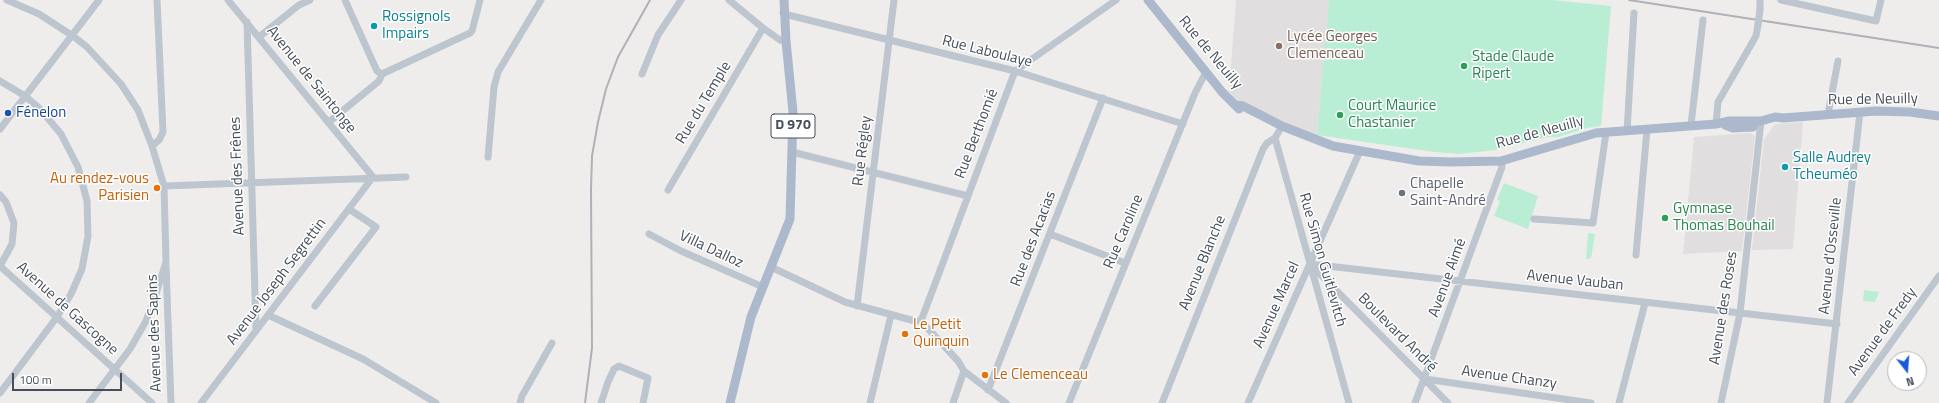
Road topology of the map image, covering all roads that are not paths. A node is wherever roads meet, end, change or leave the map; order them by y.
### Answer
1 (7, 0) edge
2 (99, 0) edge
3 (157, 0) edge
4 (228, 0) edge
5 (310, 0) edge
6 (345, 0) edge
7 (480, 0) edge
8 (541, 0) edge
9 (681, 0) edge
10 (729, 0) edge
11 (784, 0) edge
12 (894, 0) edge
13 (1116, 0) edge
14 (1148, 0) edge
15 (1760, 0) edge
16 (1781, 0) edge
17 (1881, 0) edge
18 (1810, 4) edge
19 (783, 12) junction
20 (1634, 13) dead end
21 (1703, 20) dead end
22 (247, 22) junction
23 (763, 28) junction
24 (73, 36) junction
25 (259, 37) junction
26 (889, 40) junction
27 (786, 41) junction
28 (1838, 61) dead end
29 (1015, 71) junction
30 (1206, 72) junction
31 (382, 74) junction
32 (642, 74) dead end
33 (0, 81) edge
34 (25, 96) junction
35 (1103, 98) junction
36 (1860, 112) junction
37 (1828, 114) junction
38 (1939, 116) edge
39 (329, 122) junction
40 (1183, 124) junction
41 (1719, 124) junction
42 (1761, 124) junction
43 (1691, 126) junction
44 (0, 129) edge
45 (1648, 129) junction
46 (1279, 131) junction
47 (1627, 131) junction
48 (1606, 133) junction
49 (152, 146) junction
50 (1360, 151) junction
51 (792, 152) junction
52 (488, 157) dead end
53 (1501, 161) junction
54 (874, 172) junction
55 (406, 176) dead end
56 (373, 177) junction
57 (251, 182) junction
58 (164, 186) junction
59 (668, 190) dead end
60 (0, 195) edge
61 (968, 196) junction
62 (349, 209) junction
63 (1534, 219) dead end
64 (649, 234) dead end
65 (1050, 234) junction
66 (1636, 255) dead end
67 (166, 262) junction
68 (1125, 263) junction
69 (1310, 264) junction
70 (0, 266) edge
71 (771, 266) junction
72 (1939, 276) edge
73 (1460, 282) junction
74 (763, 287) junction
75 (1645, 302) junction
76 (315, 306) dead end
77 (857, 306) junction
78 (1740, 313) junction
79 (268, 315) junction
80 (891, 315) junction
81 (57, 317) junction
82 (921, 321) junction
83 (1837, 324) junction
84 (256, 330) junction
85 (552, 342) dead end
86 (115, 369) junction
87 (964, 371) junction
88 (1424, 379) junction
89 (988, 390) junction
90 (0, 393) edge
91 (89, 403) edge
92 (152, 403) edge
93 (171, 403) edge
94 (201, 403) edge
95 (436, 403) edge
96 (520, 403) edge
97 (601, 403) edge
98 (643, 403) edge
99 (730, 403) edge
100 (870, 403) edge
101 (953, 403) edge
102 (1006, 403) edge
103 (1069, 403) edge
104 (1162, 403) edge
105 (1248, 403) edge
106 (1349, 403) edge
107 (1415, 403) edge
108 (1448, 403) edge
109 (1591, 403) edge
110 (1619, 403) edge
111 (1721, 403) edge
112 (1827, 403) edge
113 (1848, 403) edge

1 - 24 street, Avenue des Sapins
2 - 24 street
3 - 49 street
4 - 22 street, Avenue de Saintonge
5 - 25 street
6 - 31 street
7 - 31 street
8 - 52 street
9 - 32 street
10 - 23 street
11 - 19 main road, D 970
12 - 26 street, Rue Régley
13 - 29 street
14 - 30 main road, Rue de Neuilly
15 - 41 street, bridge
16 - 18 street
17 - 18 street
19 - 26 street, Rue Laboulaye
19 - 27 main road, D 970
20 - 47 street
21 - 43 street
22 - 25 street, Avenue de Saintonge
22 - 57 street, Avenue des Frênes
23 - 27 street
23 - 59 street, Rue du Temple
24 - 34 street
24 - 49 street, Avenue des Sapins
25 - 39 street, Avenue de Saintonge
26 - 29 street, Rue Laboulaye
26 - 54 street, Rue Régley
27 - 51 main road, D 970
28 - 37 street
29 - 35 street, Rue Laboulaye
29 - 61 street, Rue Berthomié
30 - 40 street, Rue Caroline
30 - 46 main road, Rue de Neuilly
31 - 39 street
33 - 34 street
34 - 44 street
34 - 81 street
35 - 40 street, Rue Laboulaye
35 - 65 street, Rue des Acacias
36 - 37 main road, Rue de Neuilly
36 - 38 main road, Rue de Neuilly
36 - 83 street, Avenue d'Osseville
37 - 42 main road, Rue de Neuilly
39 - 56 street, Avenue de Saintonge
40 - 68 street, Rue Caroline
41 - 42 main road, Rue de Neuilly
41 - 43 main road, Rue de Neuilly
42 - 78 street, Avenue des Roses
43 - 45 main road, Rue de Neuilly
45 - 47 main road, Rue de Neuilly
45 - 66 street
46 - 50 main road, Rue de Neuilly
46 - 69 street, Rue Simon Guitlevitch
46 - 104 street, Avenue Blanche
47 - 48 main road, Rue de Neuilly
48 - 53 main road, Rue de Neuilly
48 - 63 street
49 - 58 street, Avenue des Sapins
50 - 53 main road, Rue de Neuilly
50 - 69 street, Avenue Marcel
51 - 54 street
51 - 71 main road, D 970
53 - 73 street, Avenue Aimé
54 - 61 street
54 - 77 street, Rue Régley
55 - 56 street
56 - 57 street
56 - 62 street, Avenue Joseph Segrettin
57 - 58 street
57 - 84 street, Avenue des Frênes
58 - 67 street, Avenue des Sapins
60 - 70 street
61 - 82 street, Rue Berthomié
62 - 76 street
62 - 79 street, Avenue Joseph Segrettin
64 - 74 street, Villa Dalloz
65 - 68 street
65 - 89 street, Rue des Acacias
67 - 86 street
67 - 93 street, Avenue des Sapins
68 - 103 street, Rue Caroline
69 - 73 street, Avenue Vauban
69 - 88 street, Boulevard André
69 - 105 street, Avenue Marcel
69 - 106 street, Rue Simon Guitlevitch
70 - 81 street, Avenue de Gascogne
71 - 74 main road, D 970
71 - 77 street
72 - 113 street, Avenue de Fredy
73 - 75 street, Avenue Vauban
73 - 88 street, Avenue Aimé
74 - 99 main road, D 970
75 - 78 street, Avenue Vauban
75 - 110 street
77 - 80 street
78 - 83 street, Avenue Vauban
78 - 111 street, Avenue des Roses
79 - 84 street, Avenue Joseph Segrettin
79 - 95 street
80 - 82 street
80 - 100 street
81 - 86 street, Avenue de Gascogne
81 - 90 street
82 - 87 street
83 - 112 street, Avenue d'Osseville
84 - 94 street, Avenue Joseph Segrettin
85 - 96 street
86 - 91 street
86 - 92 street, Avenue de Gascogne
87 - 89 street
87 - 101 street
88 - 107 street, Avenue Aimé
88 - 108 street, Boulevard André
88 - 109 street, Avenue Chanzy
89 - 102 street
97 - 98 street

